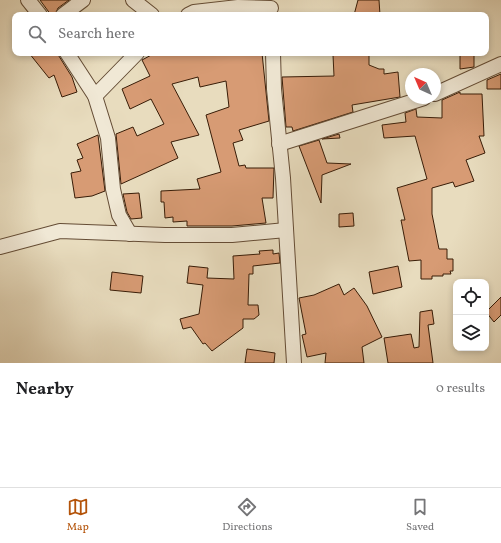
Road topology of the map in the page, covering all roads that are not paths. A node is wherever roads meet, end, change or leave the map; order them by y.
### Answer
1 (28, 0) edge
2 (83, 0) edge
3 (132, 0) edge
4 (271, 8) edge
5 (38, 12) edge
6 (67, 12) edge
7 (148, 12) edge
8 (194, 12) edge
9 (69, 56) edge
10 (135, 56) edge
11 (273, 56) edge
12 (501, 64) edge
13 (441, 91) edge
14 (95, 96) junction
15 (405, 104) edge
16 (279, 144) junction
17 (286, 230) junction
18 (130, 234) junction
19 (0, 248) edge
20 (294, 363) edge

1 - 5 street
2 - 6 street
3 - 7 street
4 - 8 street
9 - 14 street
10 - 14 street
11 - 16 street
12 - 13 street
14 - 18 street
15 - 16 street
16 - 17 street
17 - 18 street
17 - 20 street
18 - 19 street

